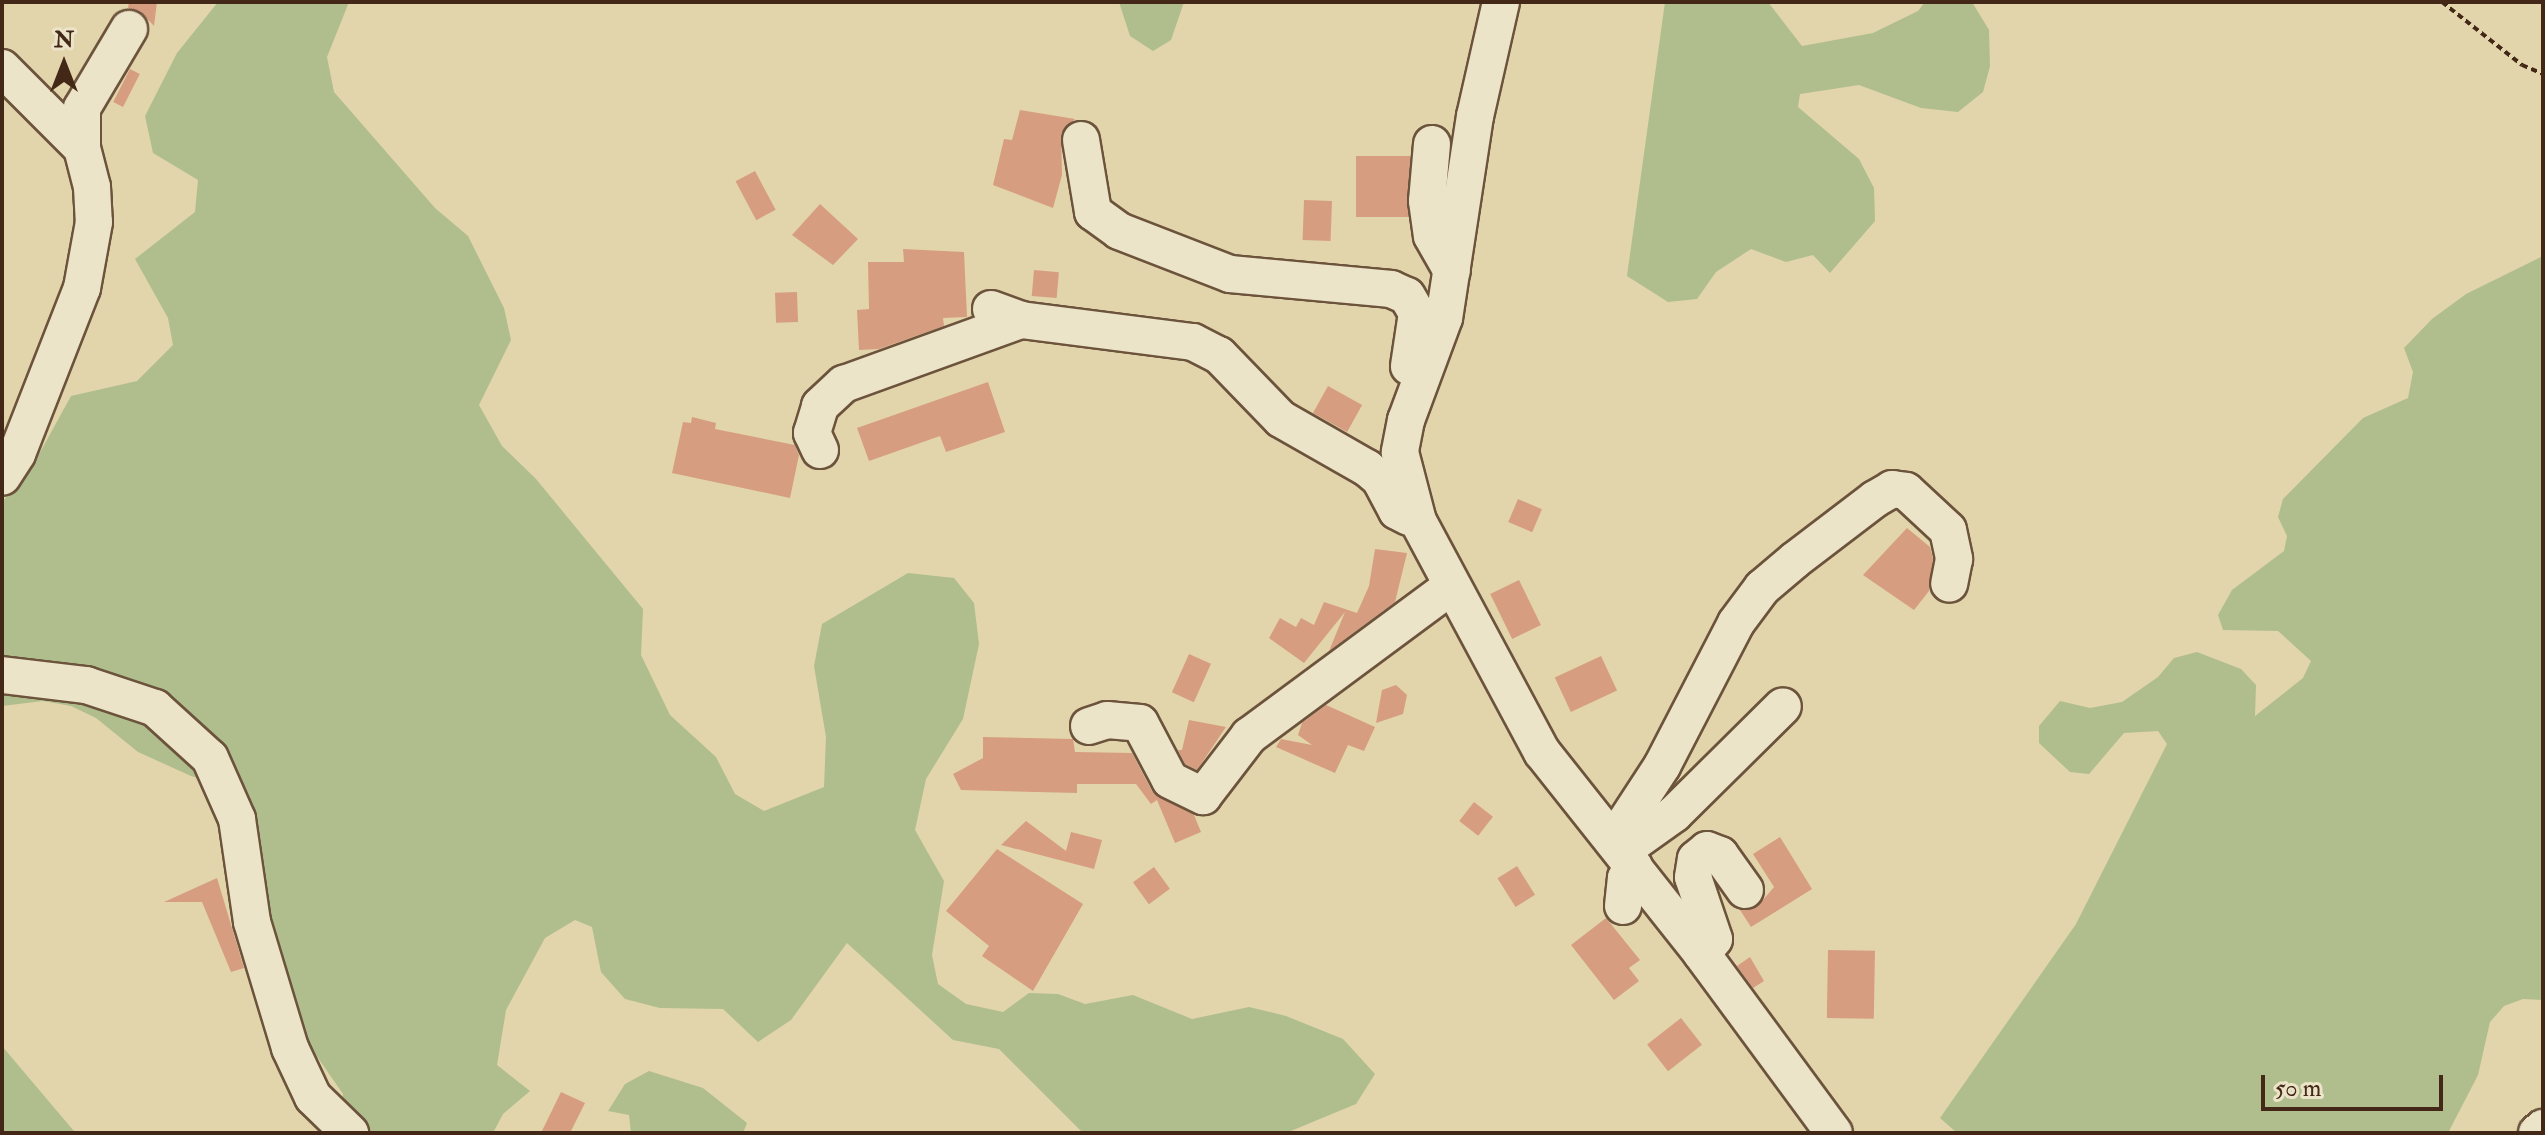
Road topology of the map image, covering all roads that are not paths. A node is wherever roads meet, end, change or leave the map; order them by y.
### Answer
1 (1501, 2) edge
2 (129, 29) dead end
3 (2, 68) edge
4 (1081, 140) dead end
5 (1432, 144) dead end
6 (82, 148) junction
7 (1452, 271) junction
8 (1406, 420) junction
9 (820, 450) dead end
10 (2, 477) edge
11 (1418, 521) junction
12 (1949, 584) dead end
13 (1457, 594) junction
14 (2, 675) edge
15 (1363, 680) dead end
16 (1783, 706) dead end
17 (1089, 726) dead end
18 (1623, 853) junction
19 (1745, 890) dead end
20 (1623, 906) dead end
21 (1702, 954) junction
22 (2543, 1128) edge
23 (350, 1133) edge
24 (1834, 1133) edge
25 (2537, 1133) edge

1 - 7 street
2 - 6 street
3 - 6 street
4 - 8 street
5 - 7 street
6 - 10 street
7 - 8 street
8 - 11 street
9 - 11 street
11 - 13 street
12 - 18 street
13 - 15 street
13 - 17 street
13 - 18 street
14 - 23 street
16 - 18 street
18 - 20 street
18 - 21 street
19 - 21 street
21 - 24 street
22 - 25 street

